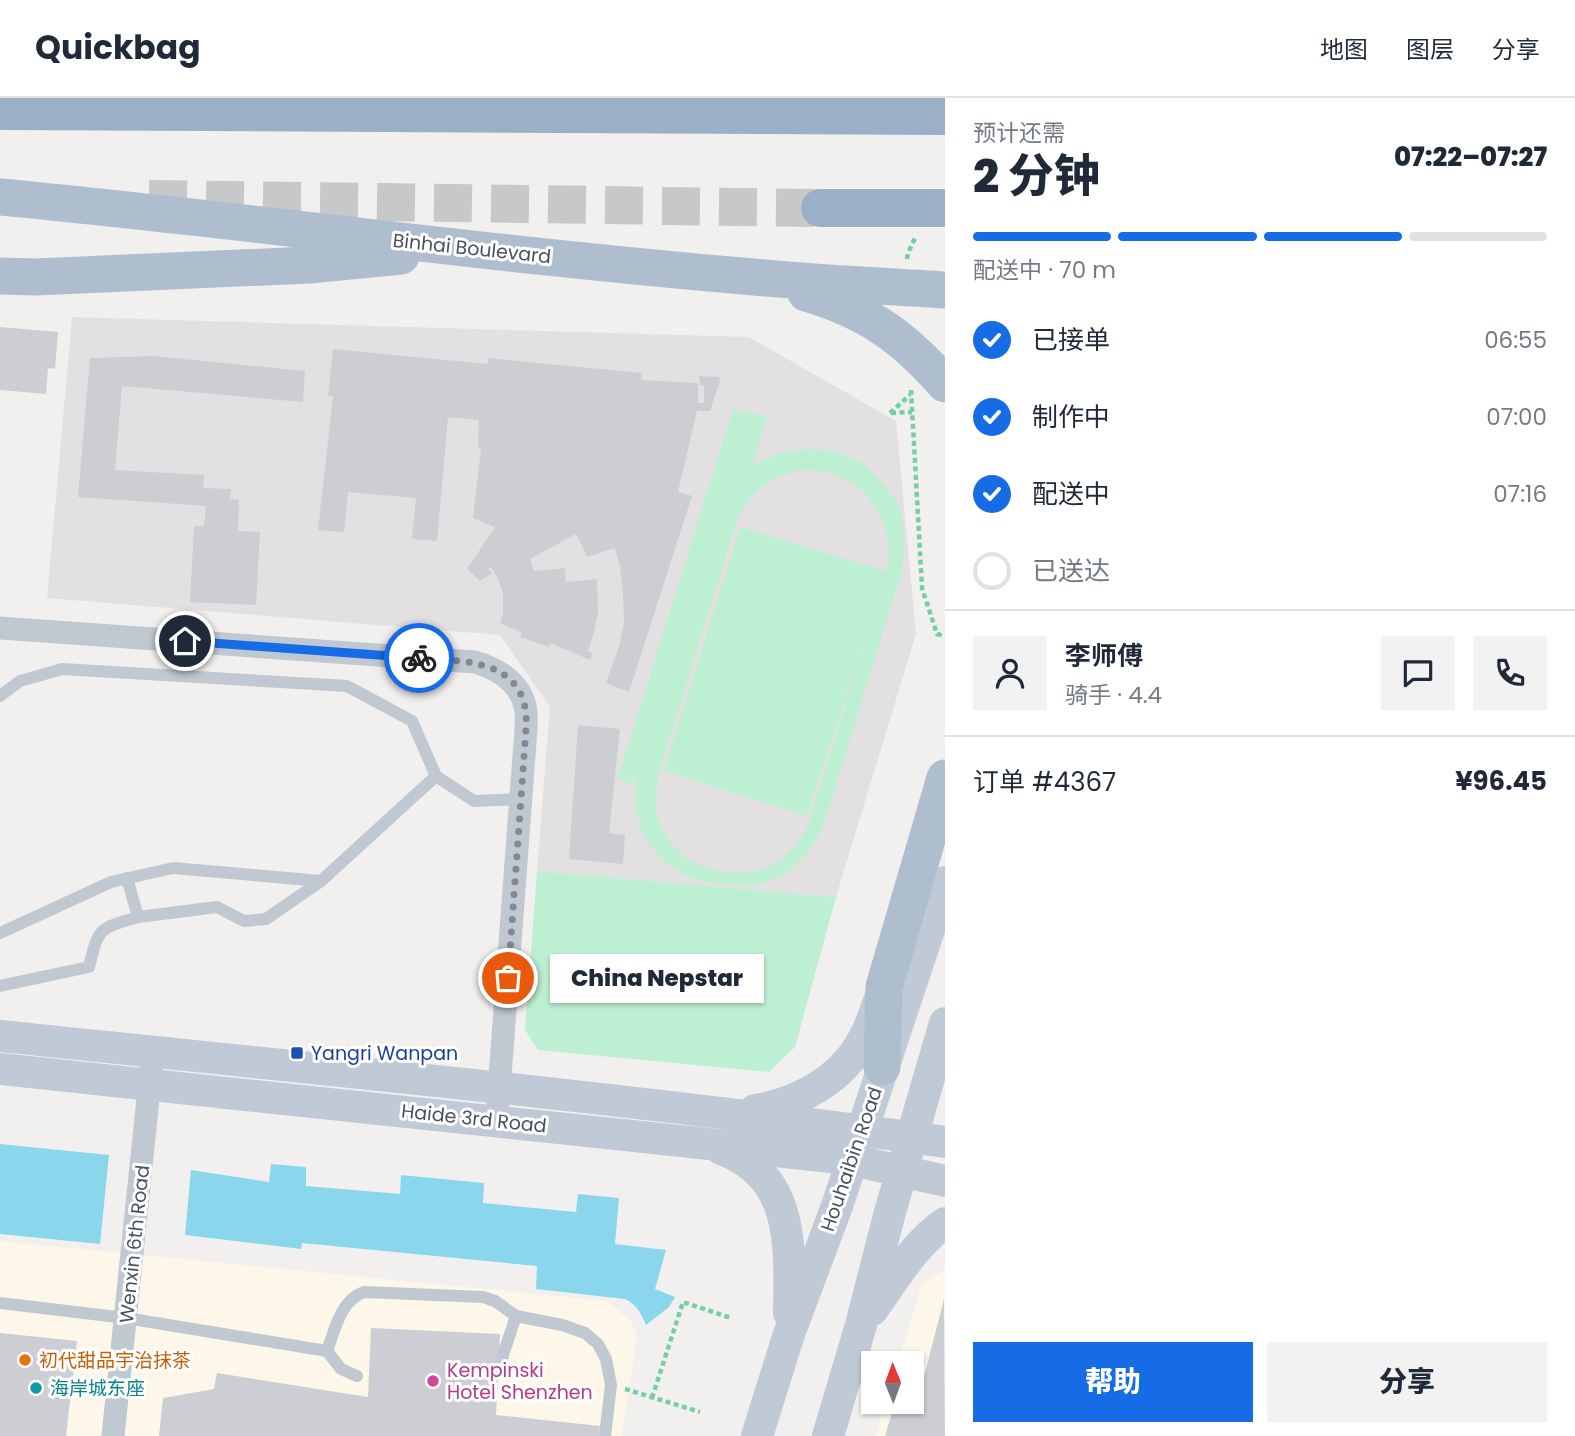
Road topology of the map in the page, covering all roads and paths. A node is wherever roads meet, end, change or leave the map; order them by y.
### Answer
1 (444, 98) edge
2 (0, 111) edge
3 (390, 113) junction
4 (945, 116) edge
5 (0, 197) edge
6 (820, 208) tunnel mouth
7 (945, 208) edge
8 (475, 249) junction
9 (0, 276) edge
10 (755, 277) junction
11 (945, 290) edge
12 (945, 384) edge
13 (910, 395) dead end
14 (912, 412) dead end
15 (914, 451) dead end
16 (0, 628) edge
17 (945, 636) edge
18 (0, 696) edge
19 (436, 776) junction
20 (945, 778) edge
21 (521, 799) junction
22 (127, 878) junction
23 (321, 881) junction
24 (945, 882) edge
25 (138, 917) junction
26 (0, 933) edge
27 (0, 986) edge
28 (884, 987) junction
29 (945, 1023) edge
30 (0, 1032) edge
31 (152, 1052) junction
32 (882, 1067) junction
33 (0, 1069) edge
34 (149, 1085) junction
35 (499, 1088) junction
36 (729, 1114) junction
37 (496, 1120) junction
38 (862, 1130) junction
39 (912, 1137) junction
40 (945, 1142) edge
41 (703, 1143) junction
42 (852, 1160) junction
43 (902, 1171) junction
44 (945, 1181) edge
45 (945, 1223) edge
46 (0, 1303) edge
47 (516, 1316) junction
48 (126, 1318) junction
49 (731, 1318) dead end
50 (860, 1325) junction
51 (789, 1334) junction
52 (327, 1351) junction
53 (502, 1358) dead end
54 (356, 1376) dead end
55 (611, 1385) junction
56 (652, 1398) junction
57 (700, 1412) dead end
58 (113, 1436) edge
59 (605, 1436) edge
60 (757, 1436) edge
61 (828, 1436) edge

1 - 3 highway
2 - 3 highway
3 - 4 highway
5 - 8 main road, Binhai Boulevard
6 - 7 highway
8 - 9 main road
8 - 10 main road, Binhai Boulevard
10 - 11 main road, Binhai Boulevard
10 - 12 main road
13 - 14 path
15 - 17 path
16 - 21 street
18 - 19 lane
19 - 21 lane
19 - 23 lane
20 - 28 main road
21 - 35 street
22 - 23 lane
22 - 25 lane
22 - 26 lane
23 - 25 lane
24 - 32 main road, Houhaibin Road
25 - 27 lane
28 - 32 main road
28 - 36 main road
29 - 39 main road
30 - 31 main road, Haide 3rd Road
31 - 34 street, Wenxin 6th Road
31 - 35 main road, Haide 3rd Road
32 - 38 main road, Houhaibin Road
33 - 34 main road, Haide 3rd Road
34 - 37 main road, Haide 3rd Road
34 - 48 street, Wenxin 6th Road
35 - 36 main road, Haide 3rd Road
35 - 37 street
36 - 38 main road, Haide 3rd Road
37 - 41 main road, Haide 3rd Road
38 - 39 main road, Haide 3rd Road
38 - 42 main road, Houhaibin Road
39 - 40 main road, Haide 3rd Road
39 - 43 main road
41 - 42 main road, Haide 3rd Road
41 - 51 main road
42 - 43 main road, Haide 3rd Road
42 - 51 main road, Houhaibin Road
43 - 44 main road, Haide 3rd Road
43 - 50 main road
45 - 50 main road
46 - 48 lane
47 - 52 lane
47 - 53 lane
47 - 55 lane
48 - 52 lane
48 - 58 street, Wenxin 6th Road
49 - 56 path
50 - 61 main road
51 - 60 main road, Houhaibin Road
52 - 54 lane
55 - 56 path
55 - 59 lane
56 - 57 path

